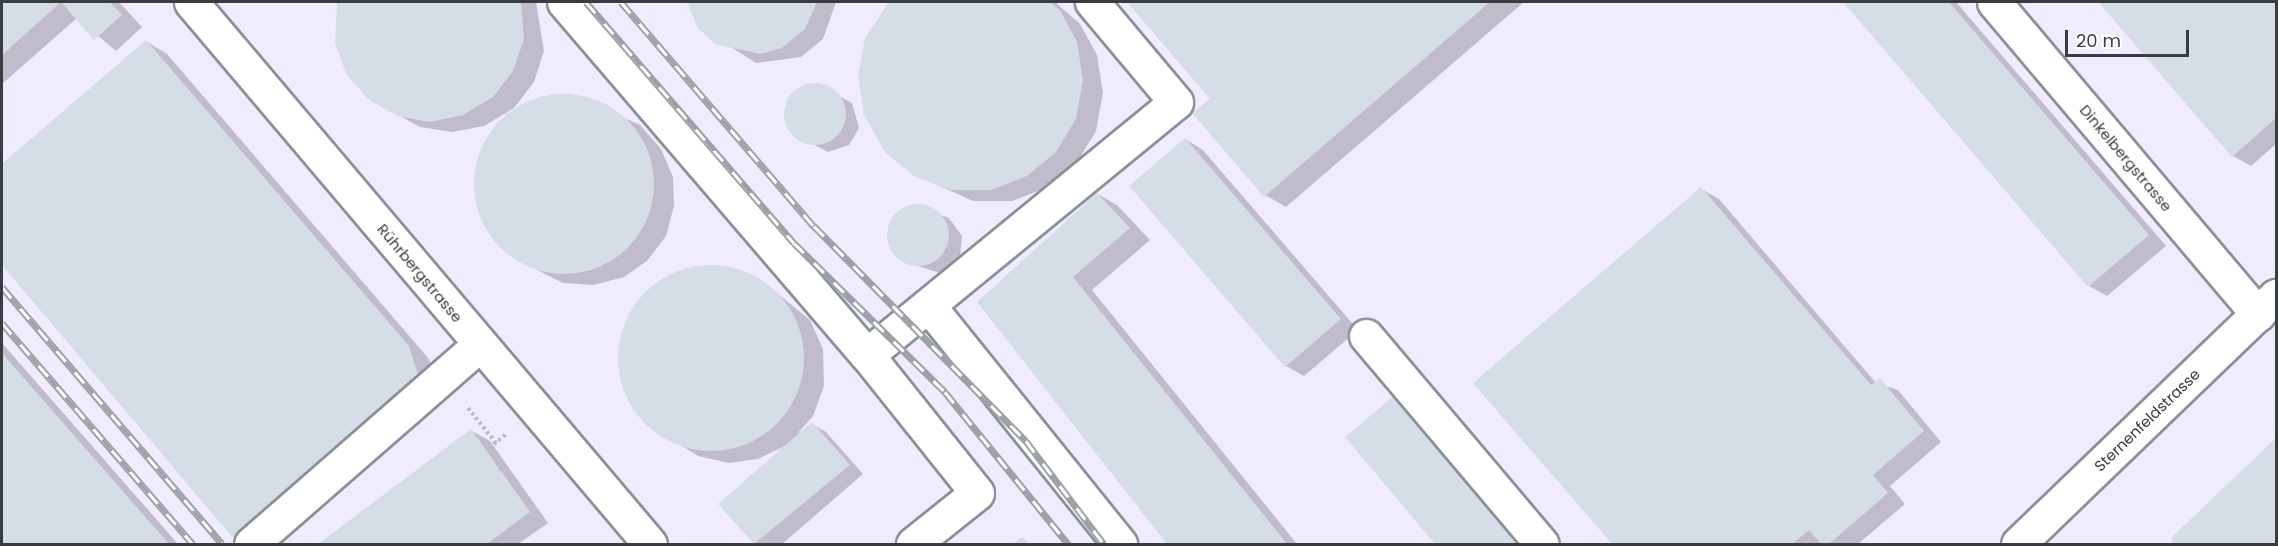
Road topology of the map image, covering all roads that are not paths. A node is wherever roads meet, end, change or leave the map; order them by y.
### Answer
1 (191, 2) edge
2 (564, 2) edge
3 (1092, 2) edge
4 (1995, 2) edge
5 (928, 305) junction
6 (2267, 305) edge
7 (1366, 336) dead end
8 (480, 344) junction
9 (867, 355) junction
10 (251, 544) edge
11 (650, 544) edge
12 (913, 544) edge
13 (1120, 544) edge
14 (1542, 544) edge
15 (2018, 544) edge

1 - 8 street, Rührbergstrasse
2 - 9 street
3 - 5 street
4 - 6 street, Dinkelbergstrasse
5 - 9 street
5 - 13 street
6 - 15 street, Sternenfeldstrasse
7 - 14 street
8 - 10 street
8 - 11 street, Rührbergstrasse
9 - 12 street

